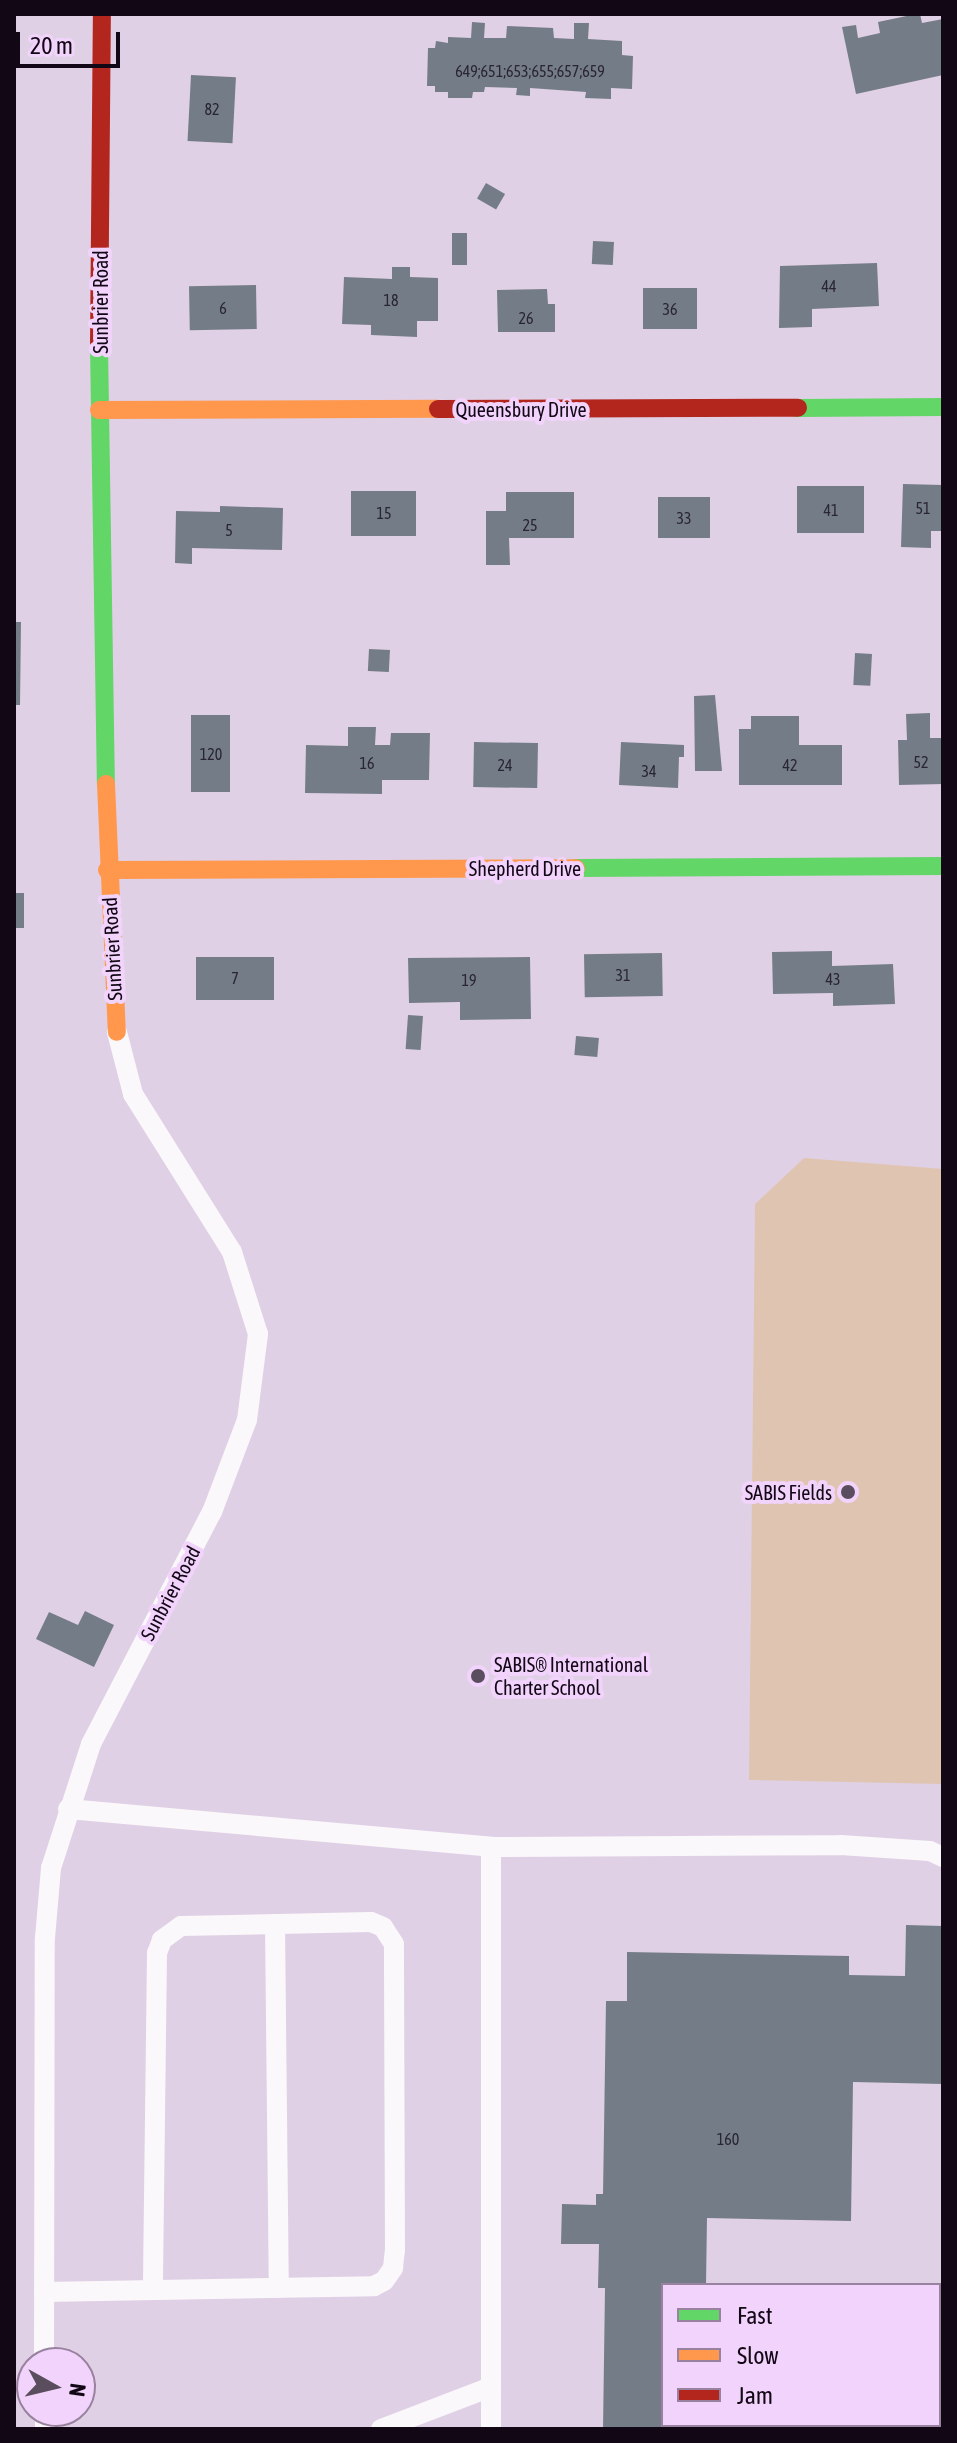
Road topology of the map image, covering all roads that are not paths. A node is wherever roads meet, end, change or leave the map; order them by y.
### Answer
1 (102, 14) edge
2 (943, 407) edge
3 (99, 410) junction
4 (943, 866) edge
5 (107, 870) junction
6 (117, 1032) joint
7 (68, 1809) junction
8 (491, 1847) junction
9 (943, 1857) edge
10 (275, 1924) junction
11 (279, 2288) junction
12 (153, 2290) junction
13 (44, 2292) junction
14 (44, 2347) edge
15 (491, 2387) junction
16 (381, 2429) edge
17 (491, 2429) edge

1 - 3 street, Sunbrier Road
2 - 3 street, Queensbury Drive
3 - 5 street, Sunbrier Road
4 - 5 street, Shepherd Drive
5 - 6 street, Sunbrier Road
6 - 7 lane, Sunbrier Road
7 - 8 lane
7 - 13 lane, Sunbrier Road
8 - 9 lane
8 - 15 lane
10 - 11 lane
10 - 11 lane
10 - 12 lane
11 - 12 lane
12 - 13 lane
13 - 14 lane, Sunbrier Road
15 - 16 lane
15 - 17 lane

